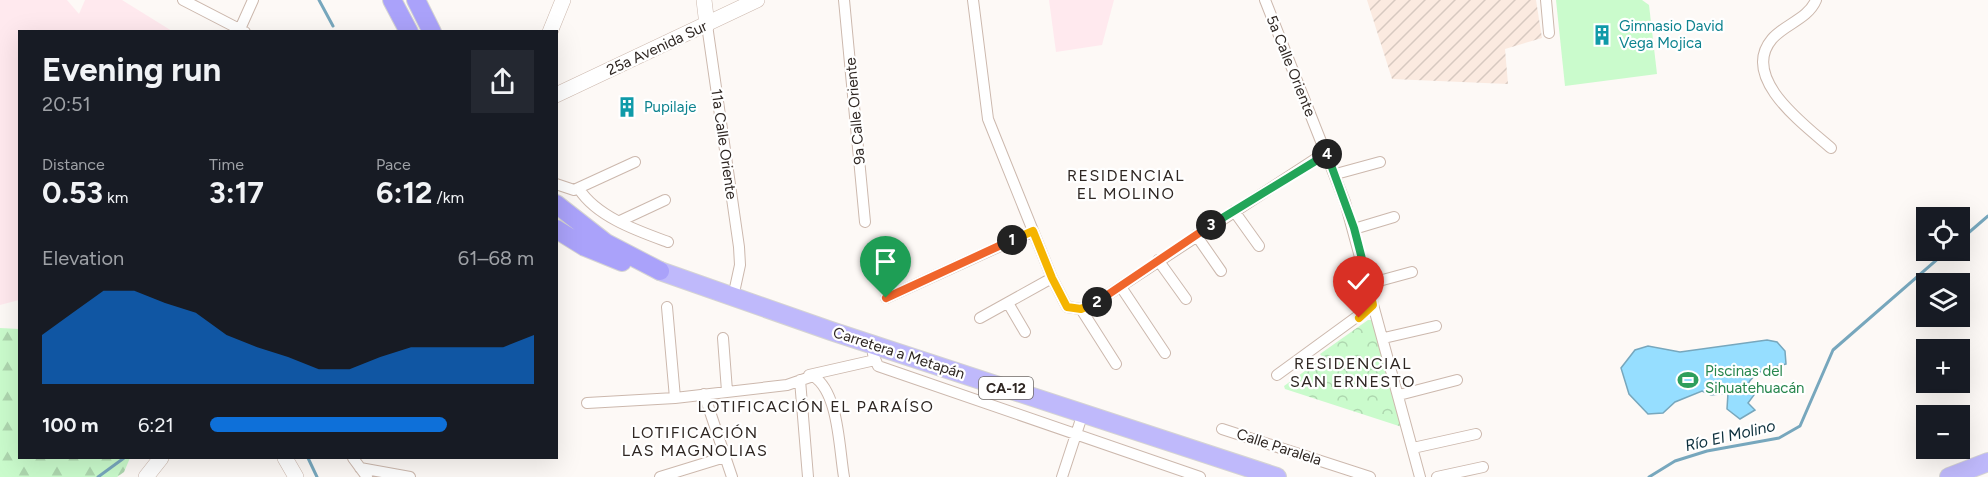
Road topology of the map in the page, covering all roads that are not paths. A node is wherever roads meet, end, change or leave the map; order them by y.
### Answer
1 (183, 0) edge
2 (253, 0) edge
3 (391, 0) edge
4 (415, 0) edge
5 (563, 0) edge
6 (704, 0) edge
7 (757, 0) edge
8 (844, 0) edge
9 (973, 0) edge
10 (1265, 0) edge
11 (1545, 0) edge
12 (1816, 0) edge
13 (707, 25) junction
14 (243, 30) edge
15 (406, 30) edge
16 (427, 30) edge
17 (431, 30) edge
18 (551, 30) edge
19 (1549, 33) dead end
20 (559, 93) edge
21 (1832, 148) dead end
22 (1326, 152) junction
23 (635, 162) dead end
24 (1380, 162) dead end
25 (1336, 174) junction
26 (579, 189) junction
27 (665, 200) dead end
28 (558, 208) edge
29 (1234, 211) junction
30 (1394, 218) dead end
31 (620, 221) junction
32 (865, 222) dead end
33 (1354, 228) junction
34 (1033, 231) junction
35 (1196, 235) junction
36 (668, 242) dead end
37 (1259, 246) dead end
38 (1158, 260) junction
39 (633, 261) junction
40 (660, 271) joint
41 (1221, 271) dead end
42 (1412, 272) dead end
43 (1052, 278) junction
44 (1368, 284) junction
45 (1121, 287) junction
46 (735, 293) junction
47 (886, 298) dead end
48 (1186, 299) dead end
49 (1008, 303) junction
50 (1373, 305) junction
51 (667, 307) dead end
52 (1081, 309) junction
53 (980, 318) dead end
54 (1436, 326) dead end
55 (1025, 332) dead end
56 (723, 338) dead end
57 (1384, 338) junction
58 (874, 352) junction
59 (1165, 353) dead end
60 (1116, 364) dead end
61 (1277, 375) dead end
62 (808, 377) junction
63 (1457, 380) dead end
64 (727, 392) junction
65 (704, 394) junction
66 (1399, 395) junction
67 (675, 398) junction
68 (587, 403) dead end
69 (1083, 413) junction
70 (1222, 429) dead end
71 (1476, 434) dead end
72 (1076, 435) junction
73 (1413, 448) junction
74 (725, 457) junction
75 (160, 459) edge
76 (286, 459) edge
77 (354, 459) edge
78 (1988, 462) edge
79 (1483, 467) dead end
80 (363, 472) edge
81 (1247, 472) edge
82 (146, 477) edge
83 (296, 477) edge
84 (410, 477) edge
85 (660, 477) edge
86 (732, 477) edge
87 (808, 477) edge
88 (844, 477) edge
89 (1062, 477) edge
90 (1200, 477) edge
91 (1277, 477) edge
92 (1370, 477) edge
93 (1420, 477) edge
94 (1437, 477) edge
95 (1949, 477) edge

1 - 14 street
2 - 14 street
3 - 15 highway
4 - 16 highway
4 - 17 highway
5 - 18 main road
6 - 13 main road, 11a Calle Oriente
7 - 13 main road, 25a Avenida Sur
8 - 32 street, 9a Calle Oriente
9 - 34 street
10 - 22 street, 5a Calle Oriente
11 - 19 street
12 - 21 street
13 - 20 main road, 25a Avenida Sur
13 - 46 street, 11a Calle Oriente
22 - 25 street, 5a Calle Oriente
22 - 29 street
23 - 26 street
24 - 25 street
25 - 33 street, 5a Calle Oriente
26 - 28 street
26 - 31 street
27 - 31 street
28 - 39 highway
28 - 39 highway
29 - 35 street
29 - 37 street
30 - 33 street
31 - 36 street
33 - 44 street, 5a Calle Oriente
34 - 43 street
34 - 47 street
35 - 38 street
35 - 41 street
38 - 45 street
38 - 48 street
39 - 40 highway
40 - 46 main road, Carretera a Metapán / CA-12
42 - 44 street
43 - 49 street
43 - 52 street
44 - 50 street, 5a Calle Oriente
45 - 52 street
45 - 59 street
46 - 58 main road, Carretera a Metapán / CA-12
49 - 53 street
49 - 55 street
50 - 57 street, 5a Calle Oriente
50 - 61 street
51 - 67 street
52 - 60 street
54 - 57 street
56 - 64 street
57 - 66 street, 5a Calle Oriente
58 - 62 street
58 - 69 main road, Carretera a Metapán / CA-12
58 - 72 street
62 - 64 street
62 - 87 street
62 - 88 street
63 - 66 street
64 - 65 street
65 - 67 street
65 - 74 street
66 - 73 street, 5a Calle Oriente
67 - 68 street
69 - 72 street
69 - 81 main road, Carretera a Metapán / CA-12
70 - 92 street, Calle Paralela
71 - 73 street
72 - 89 street
72 - 90 street
73 - 93 street, 5a Calle Oriente
74 - 85 street
74 - 86 street
75 - 82 main road
76 - 83 main road
77 - 80 street
78 - 95 main road
79 - 94 street
80 - 84 street
81 - 91 main road, Carretera a Metapán / CA-12

